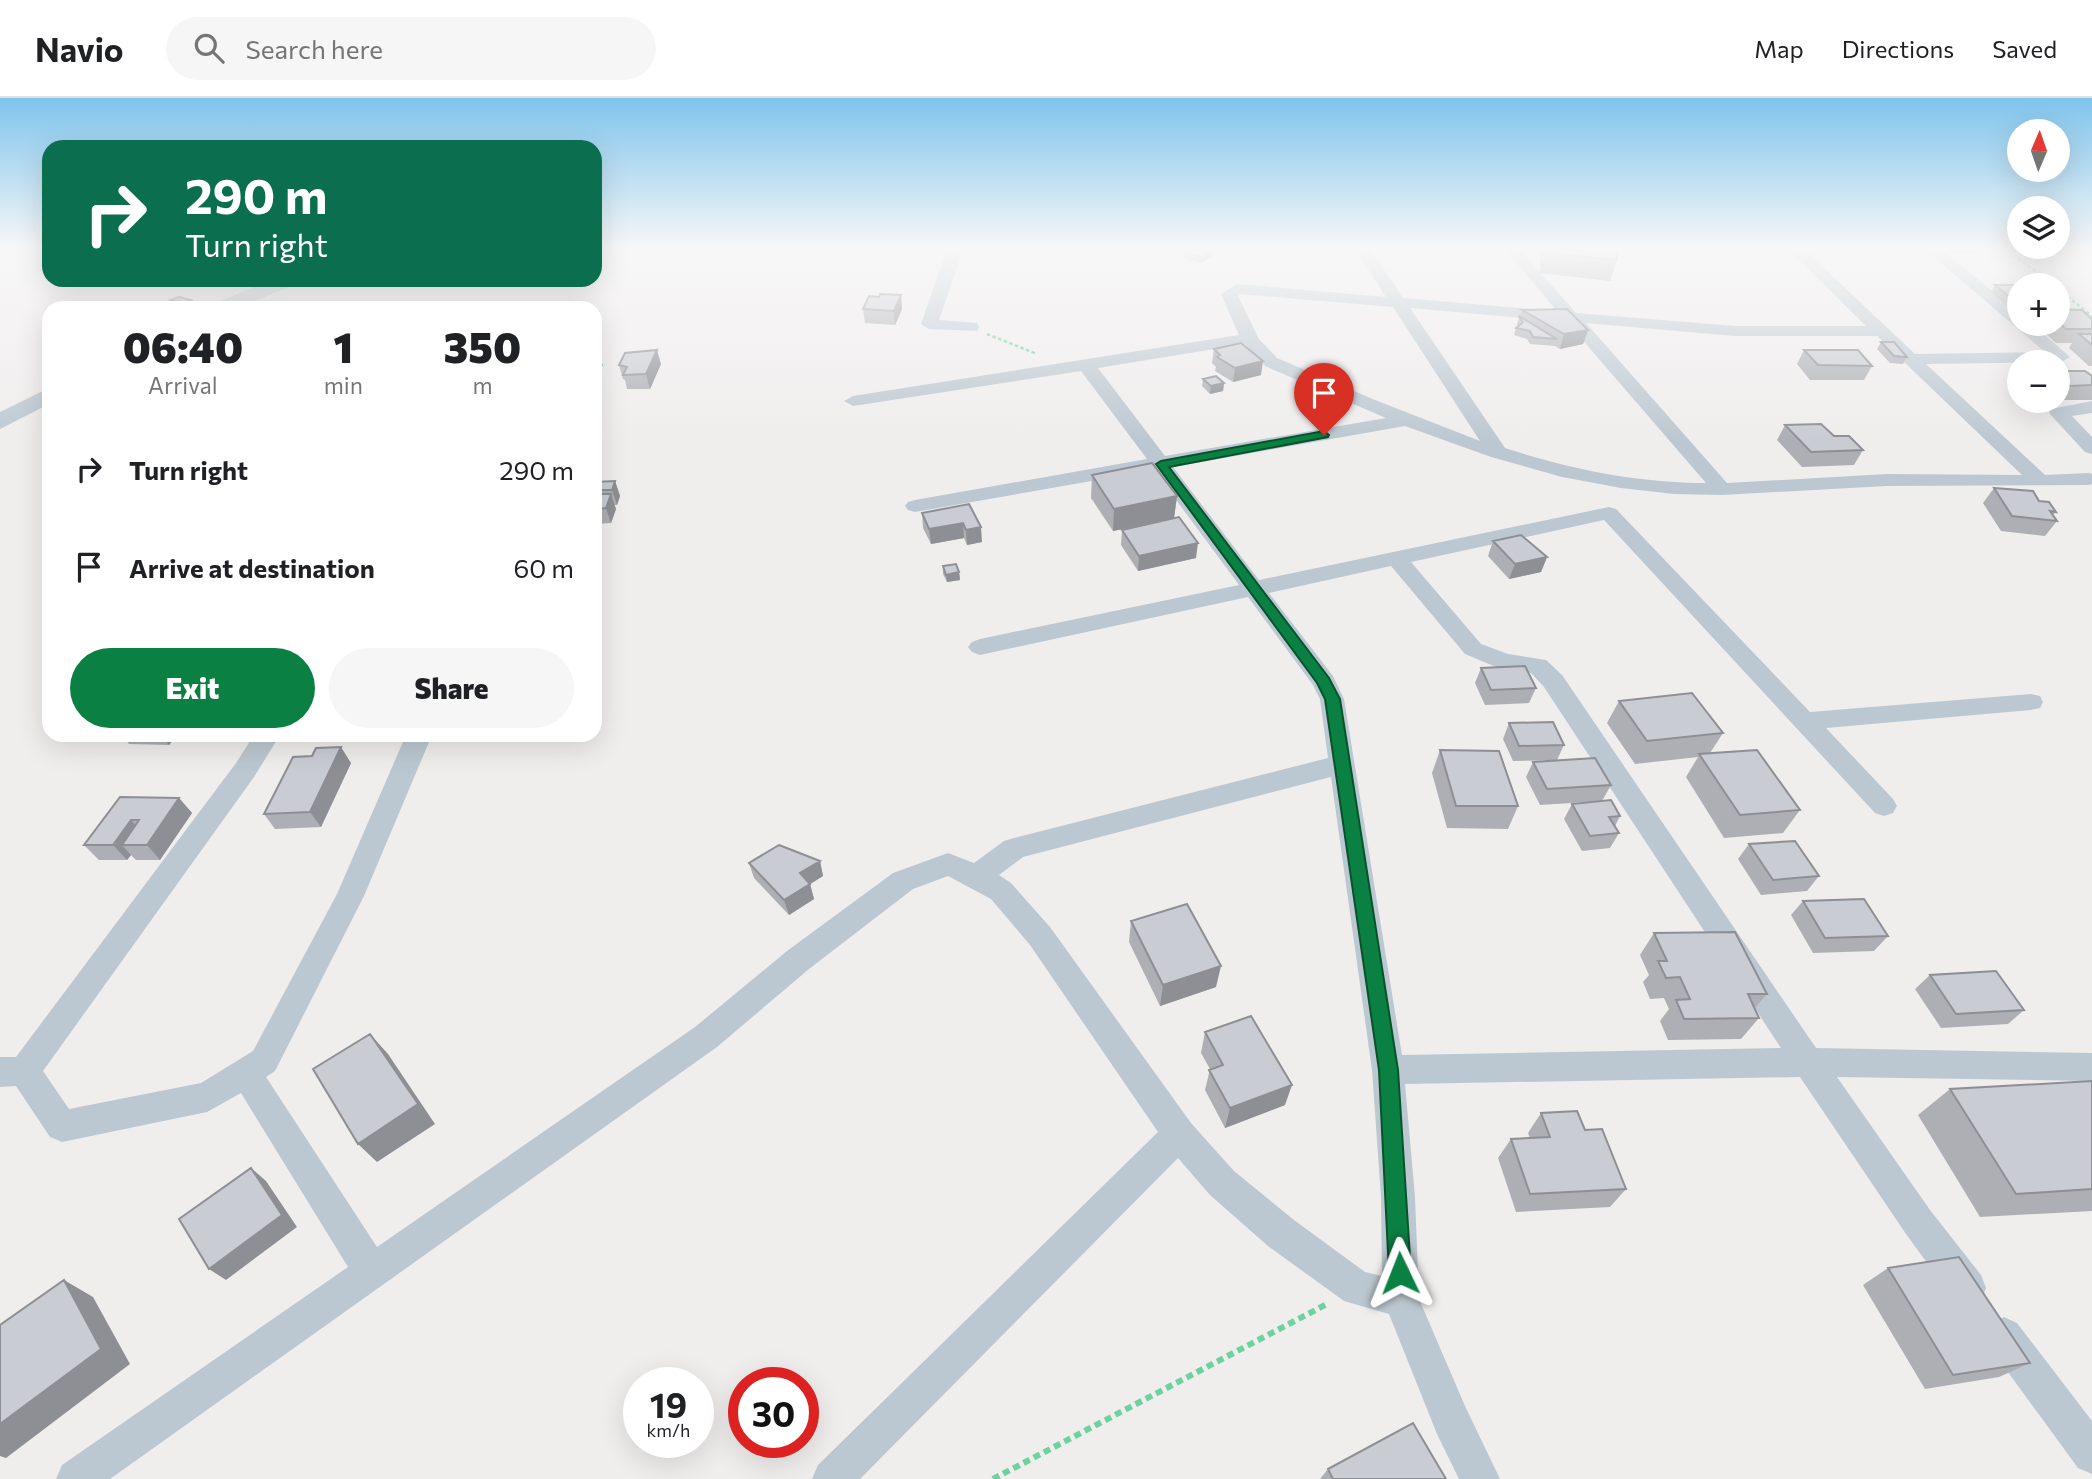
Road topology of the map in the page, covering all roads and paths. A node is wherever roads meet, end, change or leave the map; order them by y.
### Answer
1 (933, 311) edge
2 (1237, 311) edge
3 (1403, 311) edge
4 (1517, 311) edge
5 (1566, 311) edge
6 (1861, 311) edge
7 (1570, 316) junction
8 (971, 327) joint
9 (1881, 331) junction
10 (2036, 336) edge
11 (1249, 338) junction
12 (1038, 354) dead end
13 (1913, 359) junction
14 (1086, 365) junction
15 (42, 399) edge
16 (853, 401) dead end
17 (2092, 407) edge
18 (1405, 420) junction
19 (0, 422) edge
20 (2092, 448) edge
21 (1497, 453) junction
22 (1161, 464) junction
23 (1572, 472) junction
24 (2089, 479) dead end
25 (2040, 481) junction
26 (1722, 489) junction
27 (915, 506) dead end
28 (1609, 513) junction
29 (1396, 558) junction
30 (1254, 589) junction
31 (980, 648) dead end
32 (2031, 702) dead end
33 (1803, 721) junction
34 (263, 742) edge
35 (416, 742) edge
36 (1343, 764) junction
37 (1884, 806) dead end
38 (977, 876) junction
39 (1808, 1062) junction
40 (2092, 1067) edge
41 (1388, 1070) junction
42 (12, 1072) edge
43 (245, 1072) junction
44 (1179, 1134) junction
45 (372, 1272) junction
46 (1357, 1288) junction
47 (1401, 1299) junction
48 (2087, 1439) edge
49 (76, 1479) edge
50 (831, 1479) edge
51 (993, 1479) edge
52 (1480, 1479) edge

1 - 8 street
2 - 11 street
3 - 21 street
4 - 7 street
5 - 7 street
6 - 9 street
7 - 9 street
7 - 26 street
8 - 12 path
9 - 13 street
10 - 13 street
11 - 14 street
11 - 18 street
13 - 25 street
14 - 16 street
14 - 22 street
15 - 19 street
17 - 20 street
18 - 21 street
18 - 22 street
21 - 23 street
22 - 27 street
22 - 30 street
23 - 26 street
23 - 28 street
24 - 25 street
25 - 26 street
28 - 29 street
28 - 33 street
29 - 30 street
29 - 39 street
30 - 31 street
30 - 36 street
32 - 33 street
33 - 37 street
34 - 42 street
35 - 43 street
36 - 38 street
36 - 41 street
38 - 44 street
38 - 45 street
39 - 40 street
39 - 41 street
39 - 48 street
41 - 47 street
42 - 43 street
43 - 45 street
44 - 46 street
44 - 50 street
45 - 49 street
46 - 47 street
46 - 51 path
47 - 52 street

